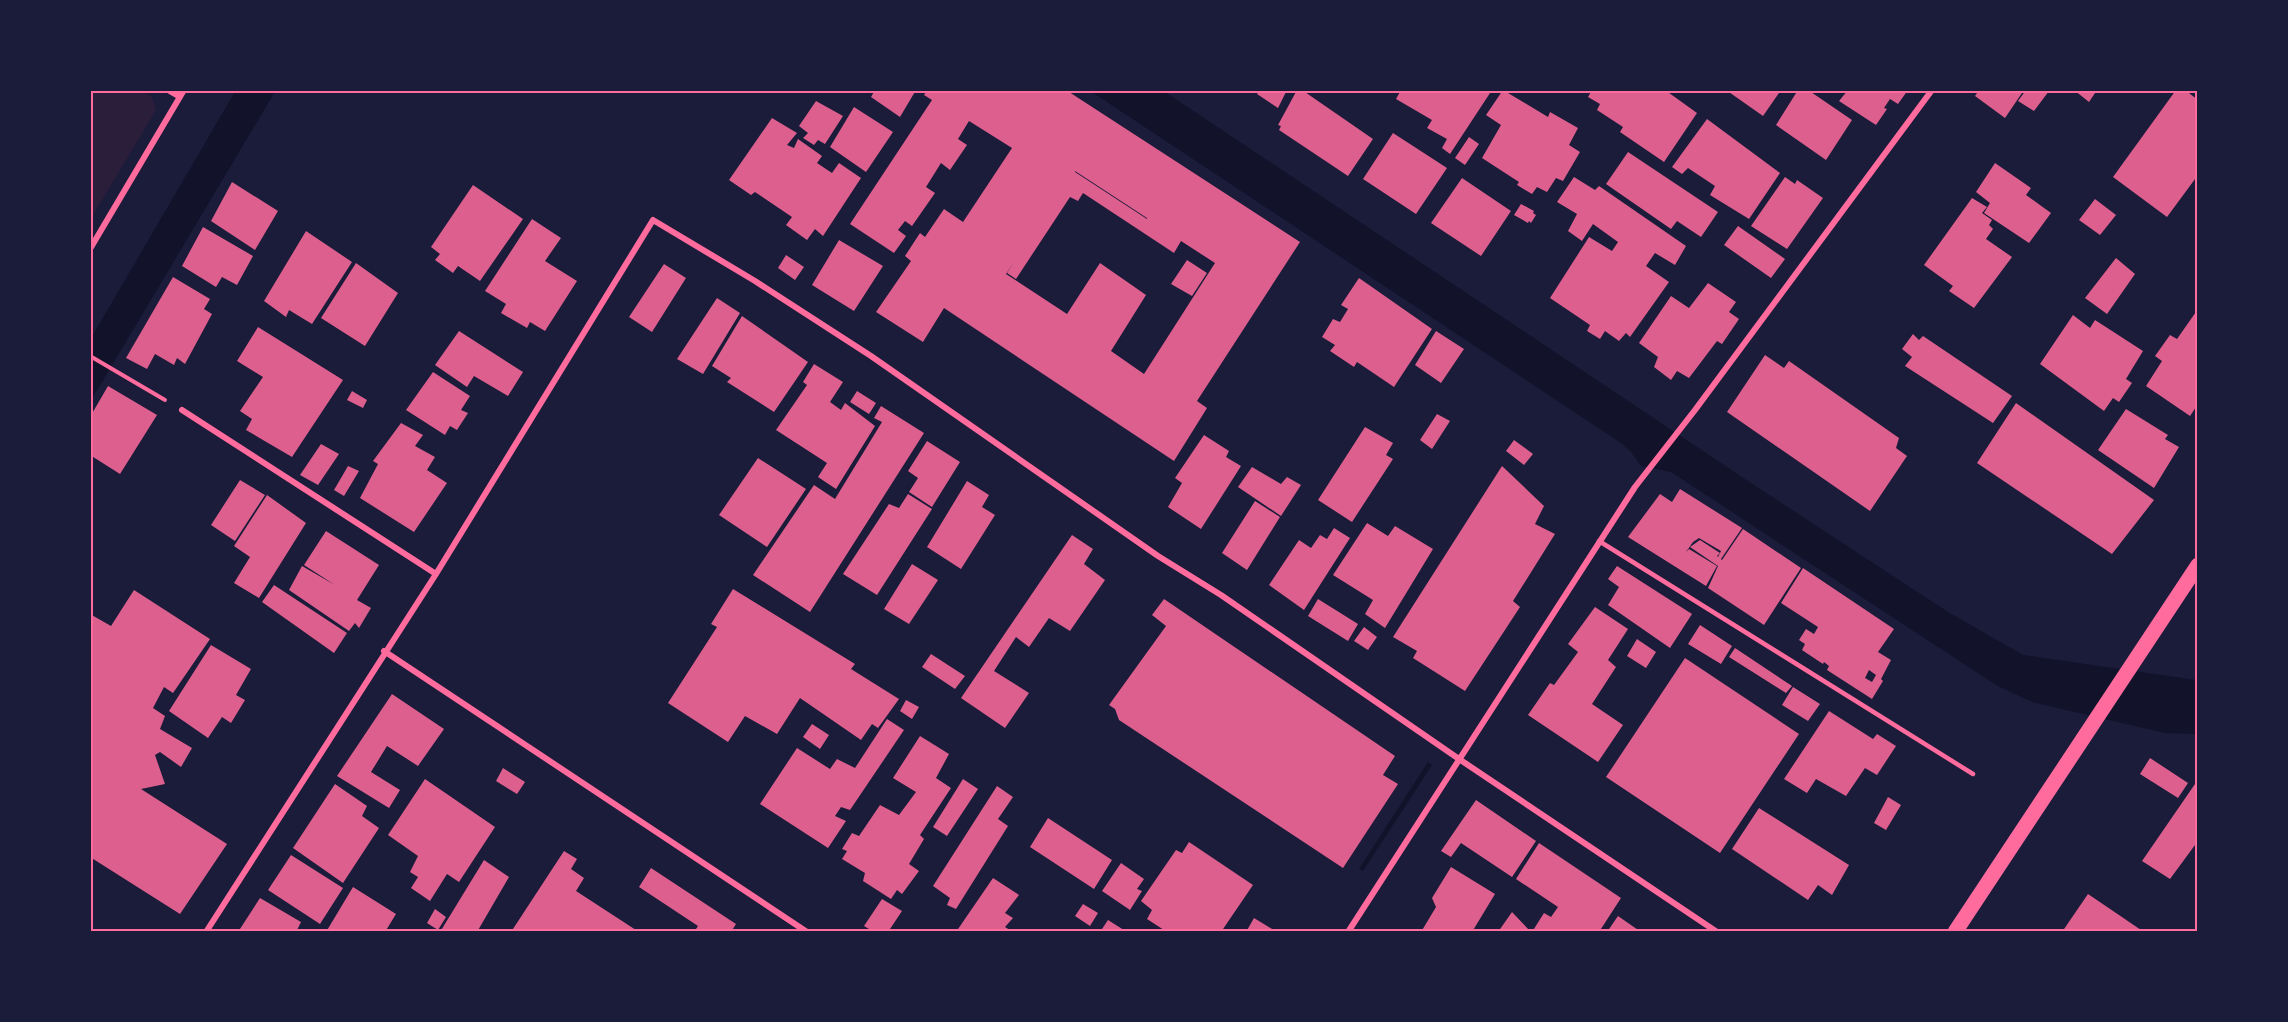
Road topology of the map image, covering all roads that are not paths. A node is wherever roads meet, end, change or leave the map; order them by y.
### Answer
1 (168, 90) edge
2 (184, 90) edge
3 (1932, 90) edge
4 (180, 97) junction
5 (90, 249) edge
6 (182, 410) road end
7 (1599, 541) junction
8 (2198, 565) edge
9 (436, 574) junction
10 (384, 651) junction
11 (1459, 759) junction
12 (1973, 774) dead end
13 (206, 932) edge
14 (807, 932) edge
15 (1348, 932) edge
16 (1717, 932) edge
17 (1955, 932) edge

1 - 4 street
2 - 4 street
3 - 7 street
4 - 5 street
6 - 9 street
7 - 11 street
7 - 12 lane
8 - 17 main road
9 - 10 street
9 - 11 street
10 - 13 street
10 - 14 street
11 - 15 street
11 - 16 street

